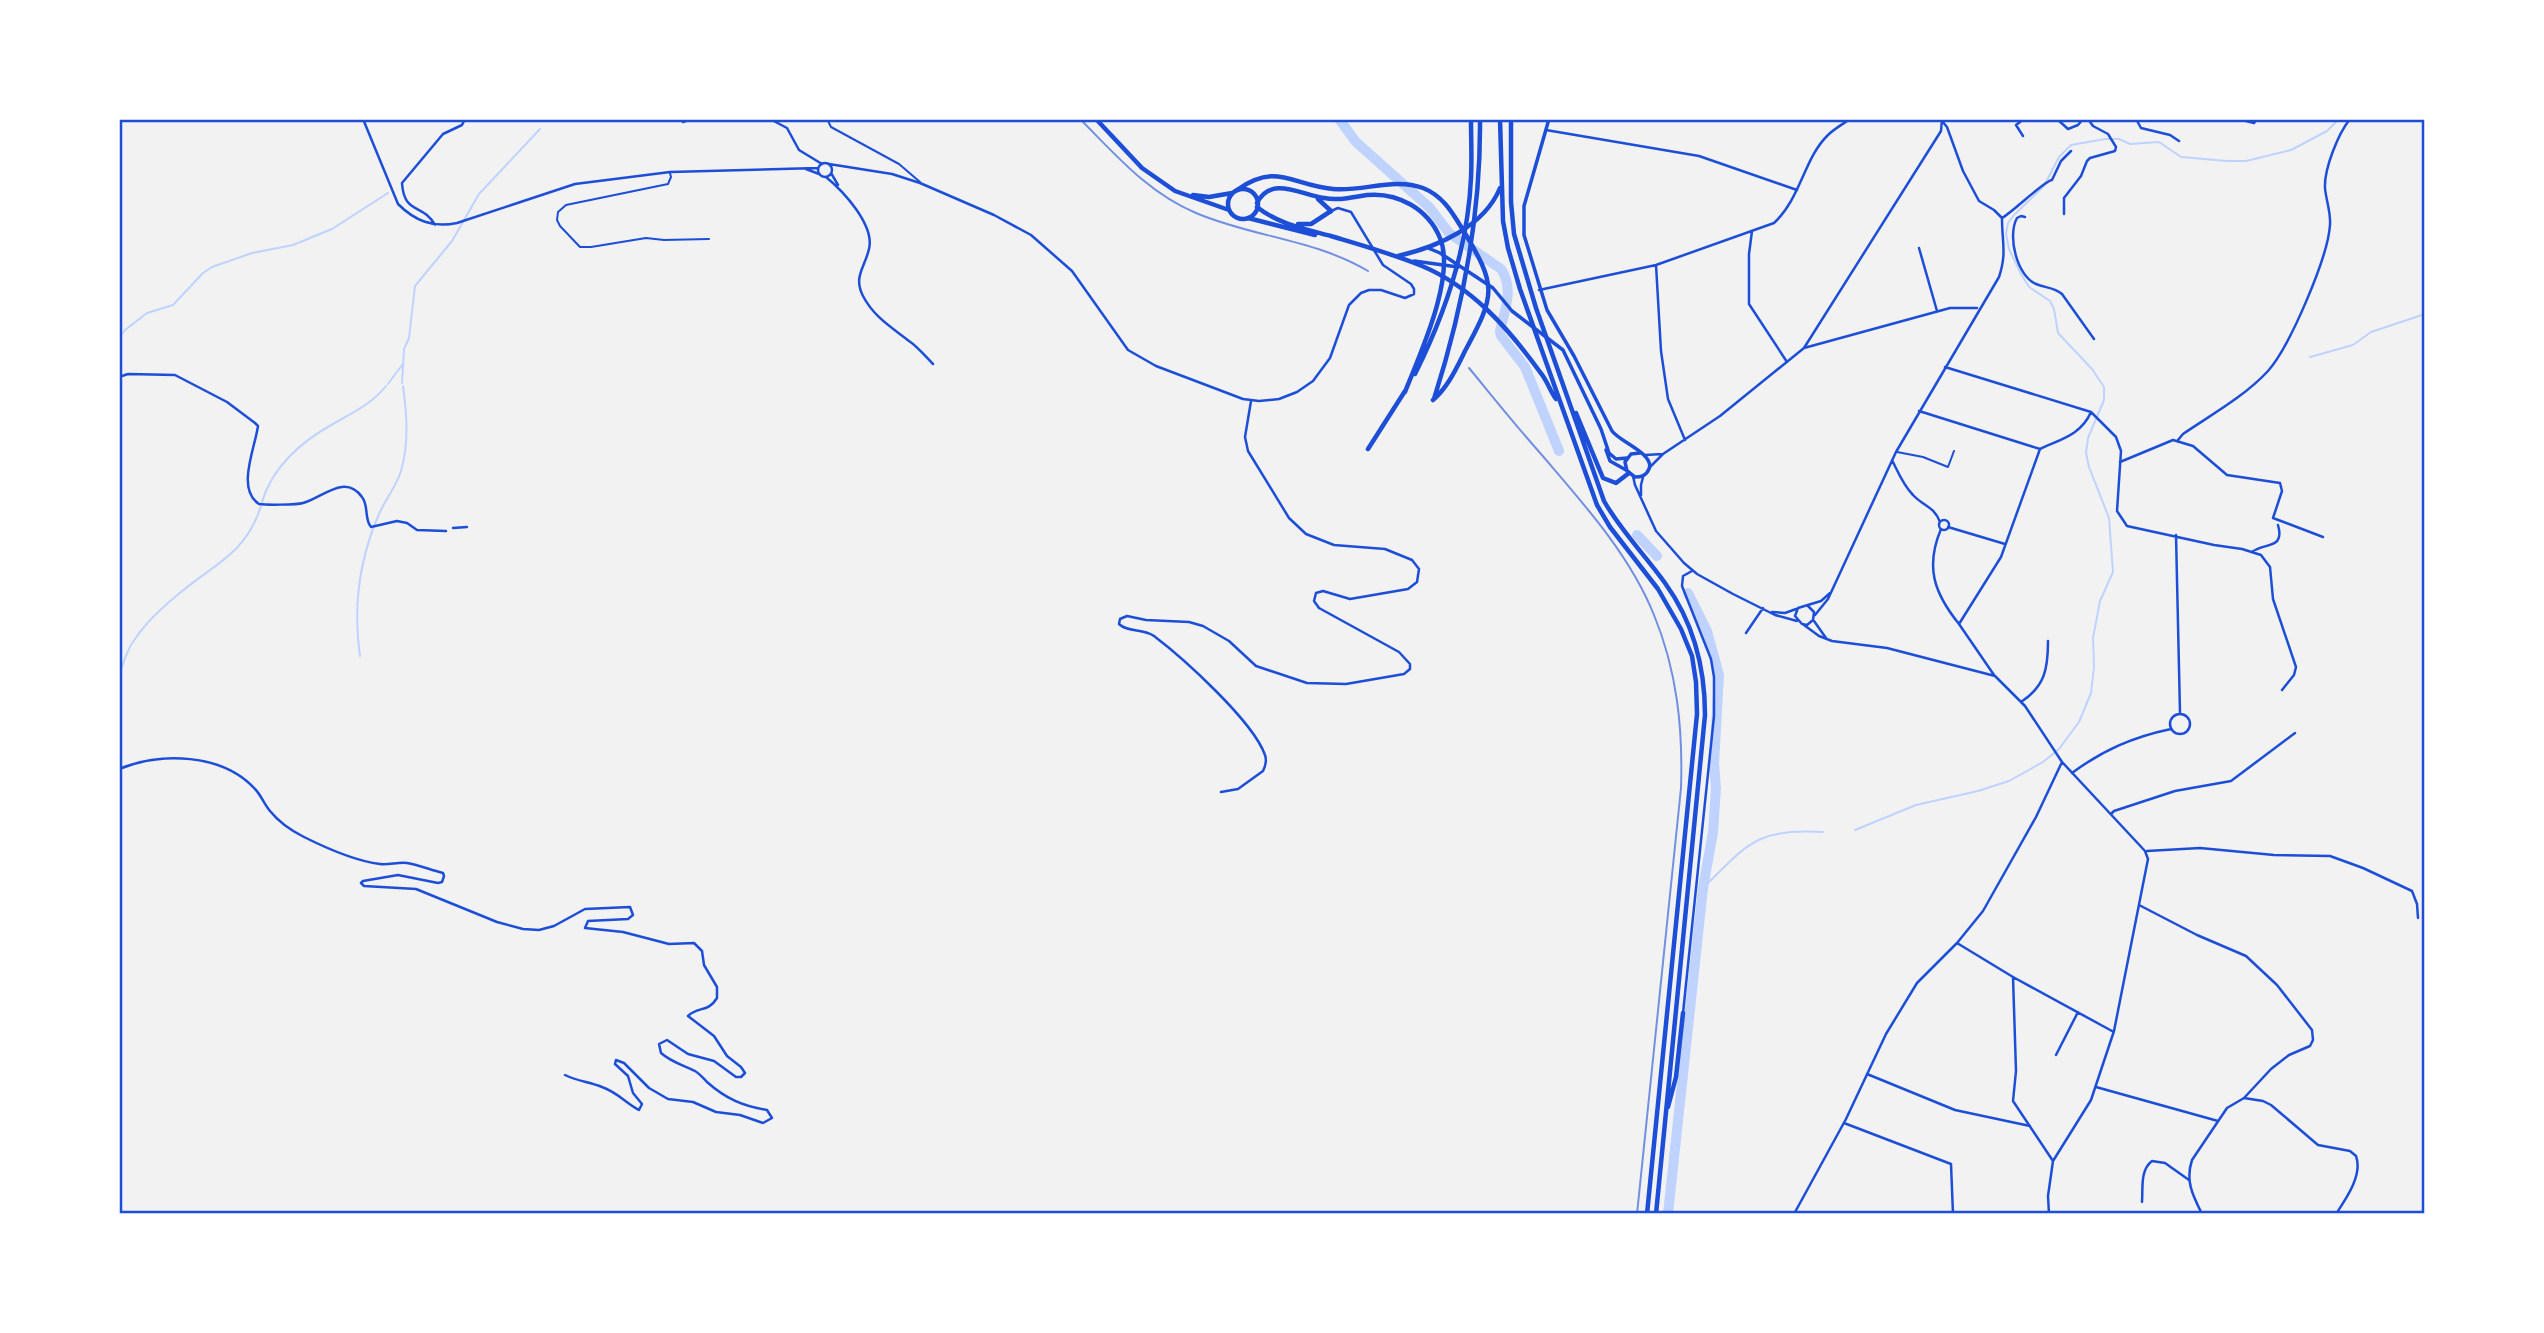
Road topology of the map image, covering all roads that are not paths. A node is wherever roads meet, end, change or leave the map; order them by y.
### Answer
1 (363, 119) edge
2 (465, 119) edge
3 (692, 119) edge
4 (769, 119) edge
5 (827, 119) edge
6 (1096, 119) edge
7 (1471, 119) edge
8 (1480, 119) edge
9 (1500, 119) edge
10 (1511, 119) edge
11 (1549, 119) edge
12 (1850, 119) edge
13 (2024, 119) edge
14 (2057, 119) edge
15 (2085, 119) edge
16 (2136, 119) edge
17 (2238, 119) edge
18 (2257, 119) edge
19 (2350, 119) edge
20 (1942, 120) edge
21 (683, 122) dead end
22 (1546, 130) junction
23 (2023, 136) dead end
24 (2179, 141) dead end
25 (2071, 151) dead end
26 (829, 164) junction
27 (820, 166) junction
28 (803, 168) junction
29 (846, 168) junction
30 (670, 172) junction
31 (832, 172) junction
32 (819, 174) junction
33 (826, 177) junction
34 (920, 183) junction
35 (1501, 184) junction
36 (840, 188) junction
37 (1797, 190) junction
38 (1175, 191) junction
39 (1235, 191) junction
40 (1301, 192) junction
41 (1257, 205) junction
42 (1229, 210) junction
43 (1331, 211) junction
44 (2064, 214) dead end
45 (2025, 217) dead end
46 (1248, 218) junction
47 (2002, 219) junction
48 (1276, 220) junction
49 (435, 225) junction
50 (1752, 231) junction
51 (709, 239) dead end
52 (1429, 246) junction
53 (1366, 248) junction
54 (1919, 248) dead end
55 (2012, 248) junction
56 (2005, 250) junction
57 (1394, 257) junction
58 (1407, 261) junction
59 (1656, 265) junction
60 (1460, 268) junction
61 (1539, 290) junction
62 (1979, 308) junction
63 (1937, 311) junction
64 (2094, 339) dead end
65 (1804, 348) junction
66 (1787, 362) junction
67 (933, 364) dead end
68 (1945, 367) junction
69 (119, 377) edge
70 (1565, 390) junction
71 (1405, 393) junction
72 (1251, 401) junction
73 (1559, 402) junction
74 (1919, 411) junction
75 (2092, 413) junction
76 (1685, 440) junction
77 (2178, 440) junction
78 (1625, 443) junction
79 (1606, 444) junction
80 (1368, 449) dead end
81 (2040, 449) junction
82 (1954, 451) dead end
83 (1896, 452) junction
84 (1640, 453) junction
85 (1663, 454) junction
86 (1645, 455) junction
87 (1629, 456) junction
88 (1892, 460) junction
89 (2120, 461) junction
90 (1649, 468) junction
91 (1629, 473) junction
92 (1644, 475) junction
93 (1642, 498) junction
94 (1940, 522) junction
95 (2278, 525) dead end
96 (467, 527) dead end
97 (1948, 527) junction
98 (453, 528) dead end
99 (1941, 528) junction
100 (446, 531) dead end
101 (2176, 536) junction
102 (2323, 537) dead end
103 (2007, 544) junction
104 (2252, 552) junction
105 (1692, 571) junction
106 (1832, 590) junction
107 (1808, 606) junction
108 (1763, 608) junction
109 (1798, 608) junction
110 (1769, 611) junction
111 (1815, 615) junction
112 (1813, 620) junction
113 (1797, 621) junction
114 (1959, 624) junction
115 (1804, 625) junction
116 (1746, 633) dead end
117 (1826, 638) junction
118 (2048, 641) dead end
119 (1995, 676) junction
120 (2281, 690) dead end
121 (2021, 702) junction
122 (2180, 713) junction
123 (2171, 729) junction
124 (2295, 733) dead end
125 (2062, 762) junction
126 (119, 769) edge
127 (2072, 773) junction
128 (1221, 792) dead end
129 (2111, 814) junction
130 (2145, 851) junction
131 (2139, 905) junction
132 (2417, 918) dead end
133 (1957, 943) junction
134 (2013, 977) junction
135 (2078, 1012) junction
136 (1683, 1013) joint
137 (2114, 1031) junction
138 (2056, 1055) dead end
139 (1867, 1074) junction
140 (565, 1075) dead end
141 (2096, 1086) junction
142 (2244, 1098) junction
143 (2218, 1121) junction
144 (1664, 1122) junction
145 (1844, 1123) junction
146 (2030, 1126) junction
147 (2053, 1161) junction
148 (2189, 1180) junction
149 (2142, 1202) dead end
150 (1647, 1214) edge
151 (1656, 1214) edge
152 (1794, 1214) edge
153 (1953, 1214) edge
154 (2049, 1214) edge
155 (2202, 1214) edge
156 (2336, 1214) edge

1 - 49 street
2 - 49 street
3 - 21 street
4 - 27 street
5 - 34 lane
6 - 38 main road
7 - 71 main road
8 - 39 main road
9 - 35 main road
10 - 70 main road
11 - 22 street
12 - 37 street
13 - 23 street
14 - 15 street
15 - 44 street
16 - 24 street
17 - 18 street
19 - 77 street
20 - 47 street
20 - 65 street
22 - 37 street
22 - 61 street
25 - 47 street
26 - 27 street
26 - 29 street
26 - 31 street
27 - 28 street
27 - 32 street
28 - 30 street
28 - 32 street
29 - 31 street
29 - 34 street
30 - 49 street
30 - 51 lane
31 - 33 street
31 - 36 street
32 - 33 street
33 - 36 street
34 - 72 street
35 - 52 main road
35 - 73 main road
36 - 67 street
37 - 50 street
38 - 39 main road
38 - 42 main road
39 - 41 main road
39 - 42 main road
40 - 41 main road
40 - 43 main road
40 - 71 main road
41 - 46 main road
41 - 48 main road
42 - 46 main road
43 - 48 main road
43 - 72 street
45 - 55 street
46 - 53 main road
47 - 56 street
48 - 53 main road
50 - 59 street
50 - 66 street
52 - 57 main road
52 - 60 street
53 - 57 main road
54 - 63 street
55 - 56 street
55 - 64 street
56 - 62 street
57 - 58 main road
58 - 60 street
58 - 73 main road
59 - 61 street
59 - 76 street
60 - 79 street
61 - 78 street
62 - 63 street
62 - 68 street
63 - 65 street
65 - 66 street
66 - 76 street
68 - 74 street
68 - 75 street
69 - 100 street
70 - 91 main road
70 - 144 main road
71 - 80 main road
72 - 128 street
73 - 150 main road
74 - 81 street
74 - 83 street
75 - 81 street
75 - 89 street
76 - 85 street
77 - 89 street
77 - 102 street
78 - 84 street
78 - 87 street
79 - 87 street
79 - 91 street
81 - 103 street
82 - 83 lane
83 - 88 street
84 - 86 street
84 - 87 street
85 - 86 street
85 - 90 street
86 - 90 street
87 - 91 street
88 - 94 street
88 - 106 street
89 - 101 street
90 - 92 street
91 - 92 street
91 - 93 street
92 - 93 street
93 - 105 street
94 - 97 street
94 - 99 street
95 - 104 street
96 - 98 street
97 - 99 street
97 - 103 street
99 - 114 street
101 - 104 street
101 - 122 street
103 - 114 street
104 - 120 street
105 - 108 street
105 - 136 street
106 - 107 street
106 - 111 street
107 - 109 street
107 - 111 street
108 - 110 street
108 - 116 street
109 - 110 street
109 - 113 street
110 - 113 street
111 - 112 street
112 - 115 street
112 - 117 street
113 - 115 street
114 - 119 street
115 - 117 street
117 - 119 street
118 - 121 street
119 - 121 street
121 - 125 street
122 - 123 street
122 - 123 street
123 - 127 street
124 - 129 street
125 - 127 street
125 - 133 street
126 - 140 street
127 - 129 street
129 - 130 street
130 - 131 street
130 - 132 street
131 - 137 street
131 - 142 street
133 - 134 street
133 - 139 street
134 - 135 street
134 - 146 street
135 - 137 street
135 - 138 street
136 - 144 main road
137 - 141 street
139 - 145 street
139 - 146 street
141 - 143 street
141 - 147 street
142 - 143 street
142 - 156 street
143 - 148 street
144 - 151 main road
145 - 152 street
145 - 153 street
146 - 147 street
147 - 154 street
148 - 149 street
148 - 155 street

